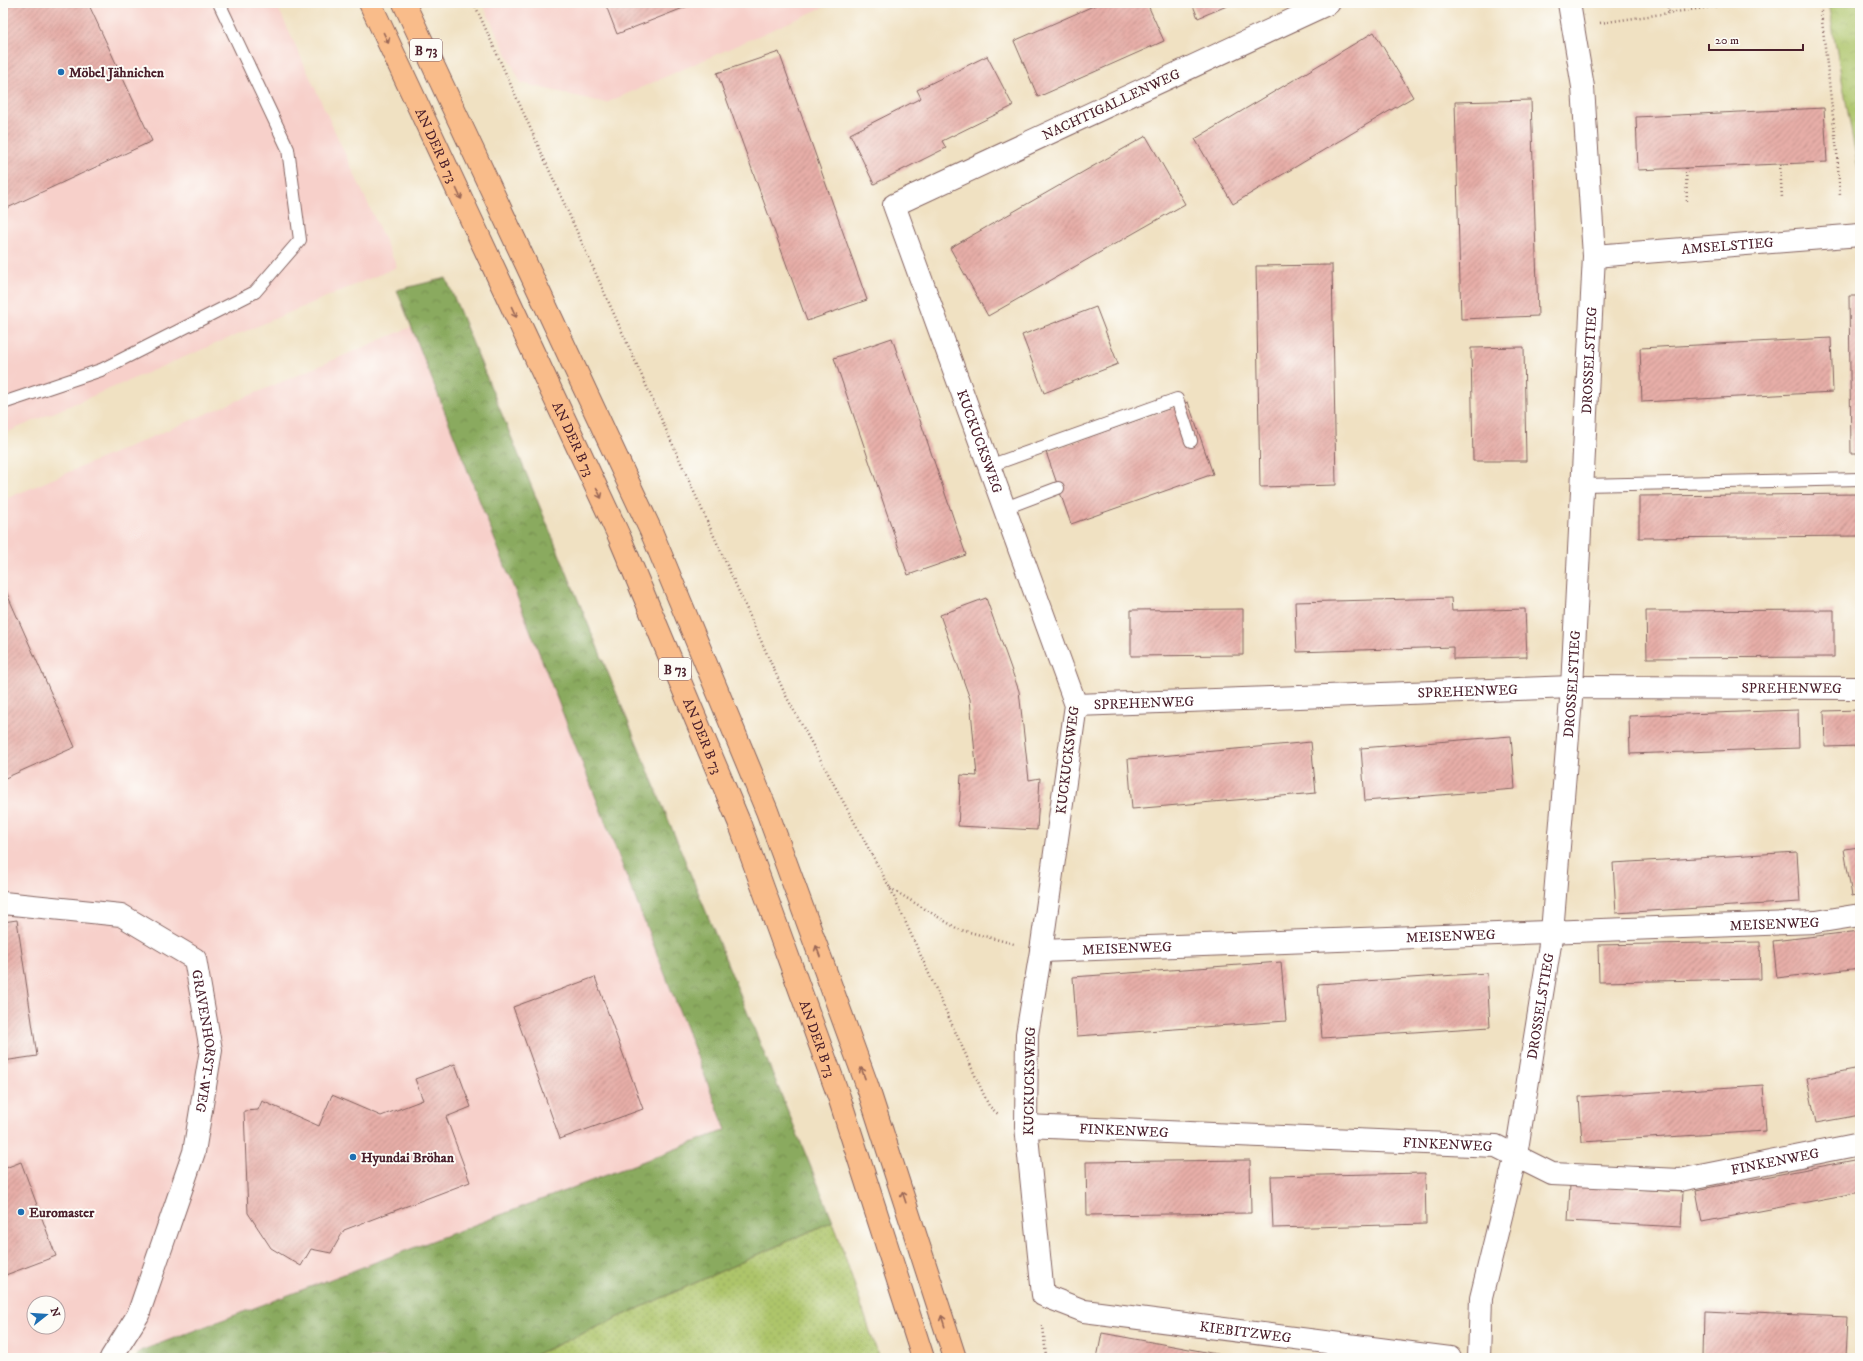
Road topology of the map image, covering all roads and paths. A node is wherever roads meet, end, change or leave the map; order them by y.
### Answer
1 (219, 3) edge
2 (370, 3) edge
3 (404, 3) edge
4 (474, 3) edge
5 (1329, 3) edge
6 (1569, 3) edge
7 (1667, 3) edge
8 (1738, 3) edge
9 (1820, 3) edge
10 (1669, 13) junction
11 (1573, 26) junction
12 (1780, 164) dead end
13 (1686, 168) dead end
14 (1840, 196) dead end
15 (1782, 198) dead end
16 (1687, 203) dead end
17 (894, 205) joint
18 (1860, 235) edge
19 (1594, 256) junction
20 (3, 403) edge
21 (1191, 441) dead end
22 (989, 466) junction
23 (1860, 479) edge
24 (1583, 485) junction
25 (1058, 488) dead end
26 (1005, 508) junction
27 (1572, 687) junction
28 (1860, 688) edge
29 (1076, 705) junction
30 (890, 888) junction
31 (3, 903) edge
32 (1860, 915) edge
33 (1552, 932) junction
34 (1041, 951) junction
35 (1026, 1126) junction
36 (1860, 1144) edge
37 (1516, 1155) junction
38 (1043, 1295) joint
39 (111, 1358) edge
40 (923, 1358) edge
41 (955, 1358) edge
42 (1450, 1358) edge
43 (1479, 1358) edge

1 - 20 lane
2 -> 40 main road, AN DER B 73 / B 73
41 -> 3 main road, B 73
4 - 30 path
5 - 17 street, NACHTIGALLENWEG
6 - 11 street, DROSSELSTIEG
7 - 10 path
8 - 10 path
9 - 14 path
10 - 11 path
11 - 19 street, DROSSELSTIEG
12 - 15 path
13 - 16 path
17 - 22 street, KUCKUCKSWEG
18 - 19 street, AMSELSTIEG
19 - 24 street, DROSSELSTIEG
21 - 22 lane
22 - 26 street, KUCKUCKSWEG
23 - 24 lane
24 - 27 street, DROSSELSTIEG
25 - 26 lane
26 - 29 street, KUCKUCKSWEG
27 - 28 street, SPREHENWEG
27 - 29 street, SPREHENWEG
27 - 33 street, DROSSELSTIEG
29 - 34 street, KUCKUCKSWEG
30 - 34 path
30 - 35 path
31 - 39 street, GRAVENHORST-WEG
32 - 33 street, MEISENWEG
33 - 34 street, MEISENWEG
33 - 37 street, DROSSELSTIEG
34 - 35 street, KUCKUCKSWEG
35 - 37 street, FINKENWEG
35 - 38 street, KUCKUCKSWEG
36 - 37 street, FINKENWEG
37 - 43 street, DROSSELSTIEG
38 - 42 street, KIEBITZWEG

